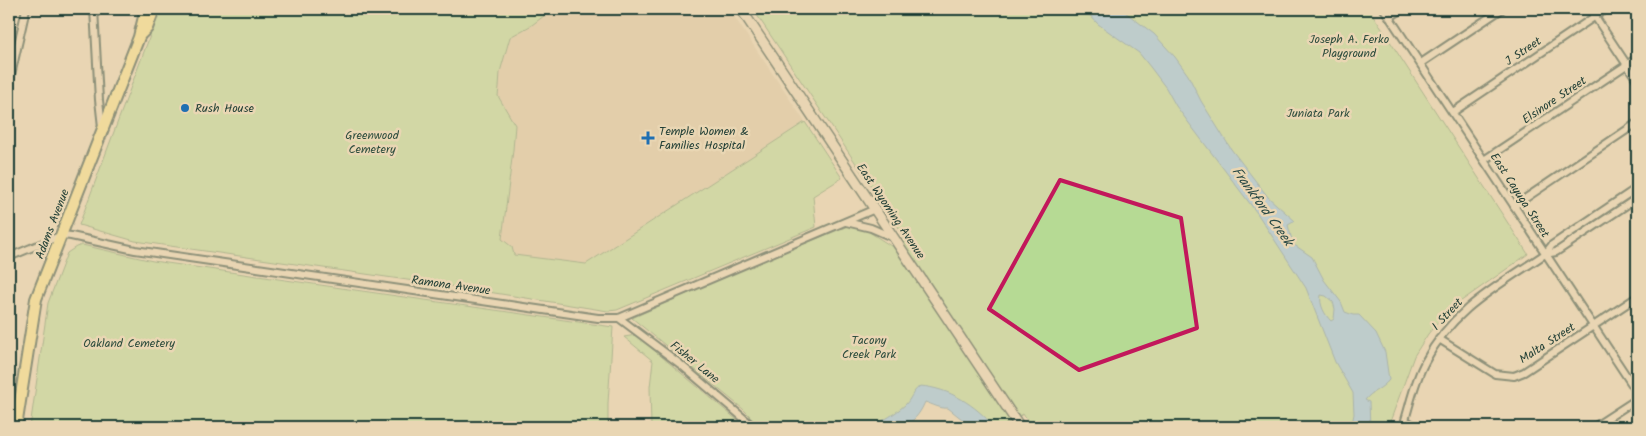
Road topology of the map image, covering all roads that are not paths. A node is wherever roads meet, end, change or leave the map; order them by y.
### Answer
1 (26, 9) edge
2 (94, 9) edge
3 (146, 9) edge
4 (154, 9) edge
5 (741, 9) edge
6 (1384, 9) edge
7 (1403, 9) edge
8 (1502, 9) edge
9 (1590, 9) edge
10 (1606, 9) edge
11 (1595, 16) junction
12 (1390, 17) junction
13 (139, 37) junction
14 (1637, 58) edge
15 (1421, 63) junction
16 (1627, 65) junction
17 (1637, 80) edge
18 (9, 84) edge
19 (1453, 112) junction
20 (1637, 123) edge
21 (102, 130) junction
22 (1484, 160) junction
23 (1637, 188) edge
24 (1637, 198) edge
25 (1514, 206) junction
26 (875, 210) junction
27 (845, 222) junction
28 (62, 235) junction
29 (894, 238) junction
30 (1546, 254) junction
31 (9, 257) edge
32 (1637, 297) edge
33 (619, 318) junction
34 (1592, 326) junction
35 (1439, 338) junction
36 (1637, 392) edge
37 (1637, 399) edge
38 (16, 427) edge
39 (754, 427) edge
40 (1020, 427) edge
41 (1417, 427) edge
42 (1594, 427) edge

1 - 18 street
2 - 21 street
3 - 13 main road, Adams Avenue
4 - 13 main road, Adams Avenue
5 - 26 street, East Wyoming Avenue
6 - 12 street, East Cayuga Street
7 - 12 street
8 - 15 street
9 - 11 street
10 - 11 street, J Street
11 - 16 street
11 - 19 street, J Street
12 - 15 street, East Cayuga Street
13 - 21 main road, Adams Avenue
14 - 16 street, Elsinore Street
15 - 19 street, East Cayuga Street
16 - 17 street
16 - 22 street, Elsinore Street
19 - 22 street, East Cayuga Street
20 - 25 street
21 - 28 main road, Adams Avenue
22 - 25 street, East Cayuga Street
23 - 30 street, I Street
24 - 30 street, I Street
25 - 30 street, East Cayuga Street
26 - 27 street, Ramona Avenue
26 - 29 street, East Wyoming Avenue
27 - 29 street
27 - 33 street, Ramona Avenue
28 - 31 street
28 - 33 street, Ramona Avenue
28 - 38 main road, Adams Avenue
29 - 40 street, East Wyoming Avenue
30 - 34 street, East Cayuga Street
30 - 35 street, I Street
32 - 34 street, Malta Street
33 - 39 street, Fisher Lane
34 - 35 street, Malta Street
34 - 36 street, East Cayuga Street
35 - 41 street, I Street
37 - 42 street

